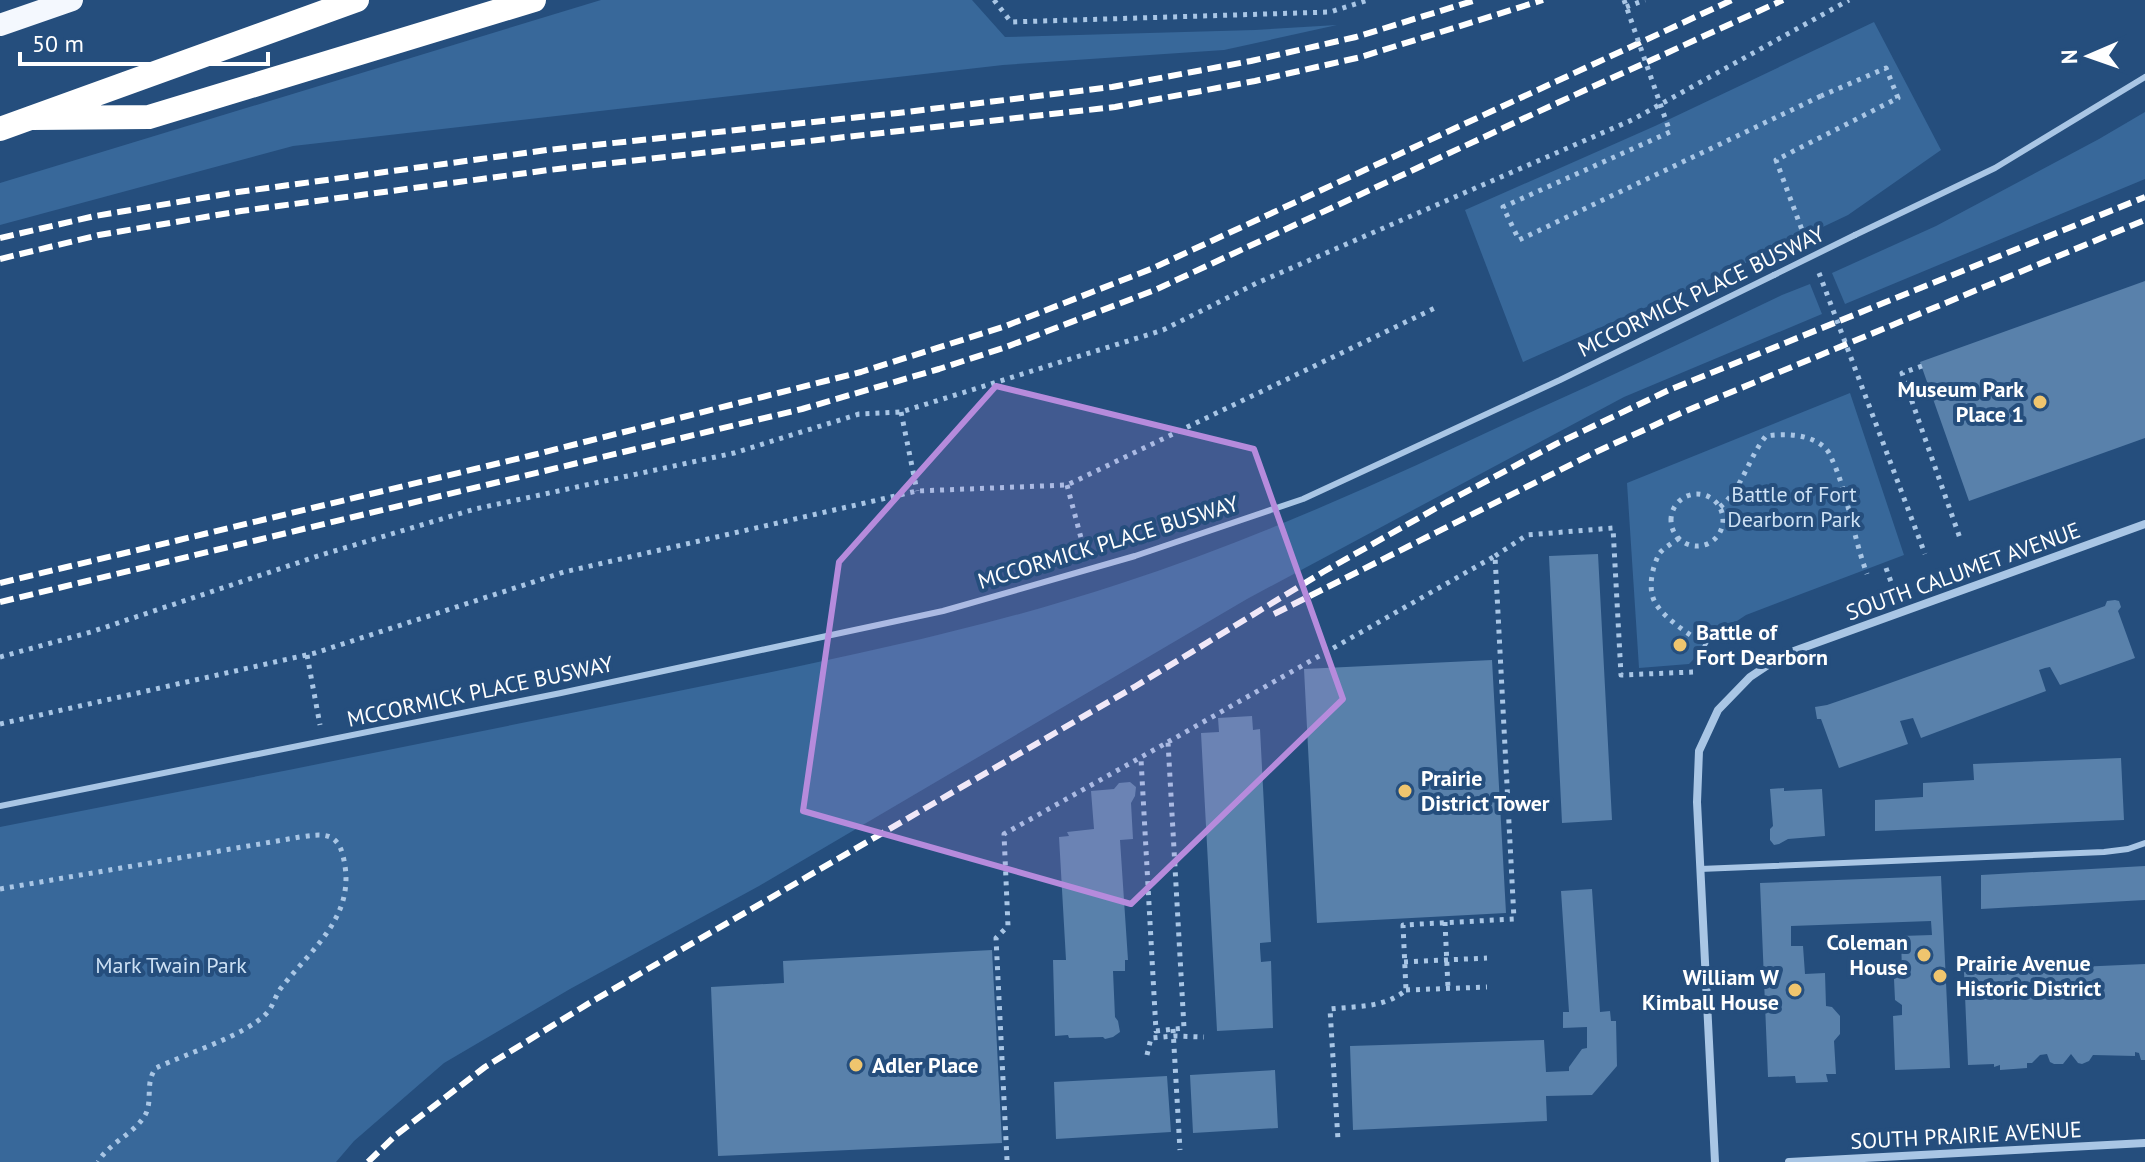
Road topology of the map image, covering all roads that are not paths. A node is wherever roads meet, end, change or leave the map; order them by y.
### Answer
1 (72, 0) edge
2 (357, 0) edge
3 (534, 0) edge
4 (0, 25) edge
5 (2145, 77) edge
6 (32, 118) junction
7 (0, 129) edge
8 (2145, 524) edge
9 (0, 806) edge
10 (2145, 843) edge
11 (1700, 869) junction
12 (2145, 1143) edge
13 (1715, 1162) edge
14 (1789, 1162) edge

1 - 4 highway
2 - 6 highway
3 - 6 highway
5 - 9 lane, MCCORMICK PLACE BUSWAY, bridge
6 - 7 highway
8 - 11 street, SOUTH CALUMET AVENUE
10 - 11 lane
11 - 13 street, SOUTH CALUMET AVENUE
12 - 14 street, SOUTH PRAIRIE AVENUE

